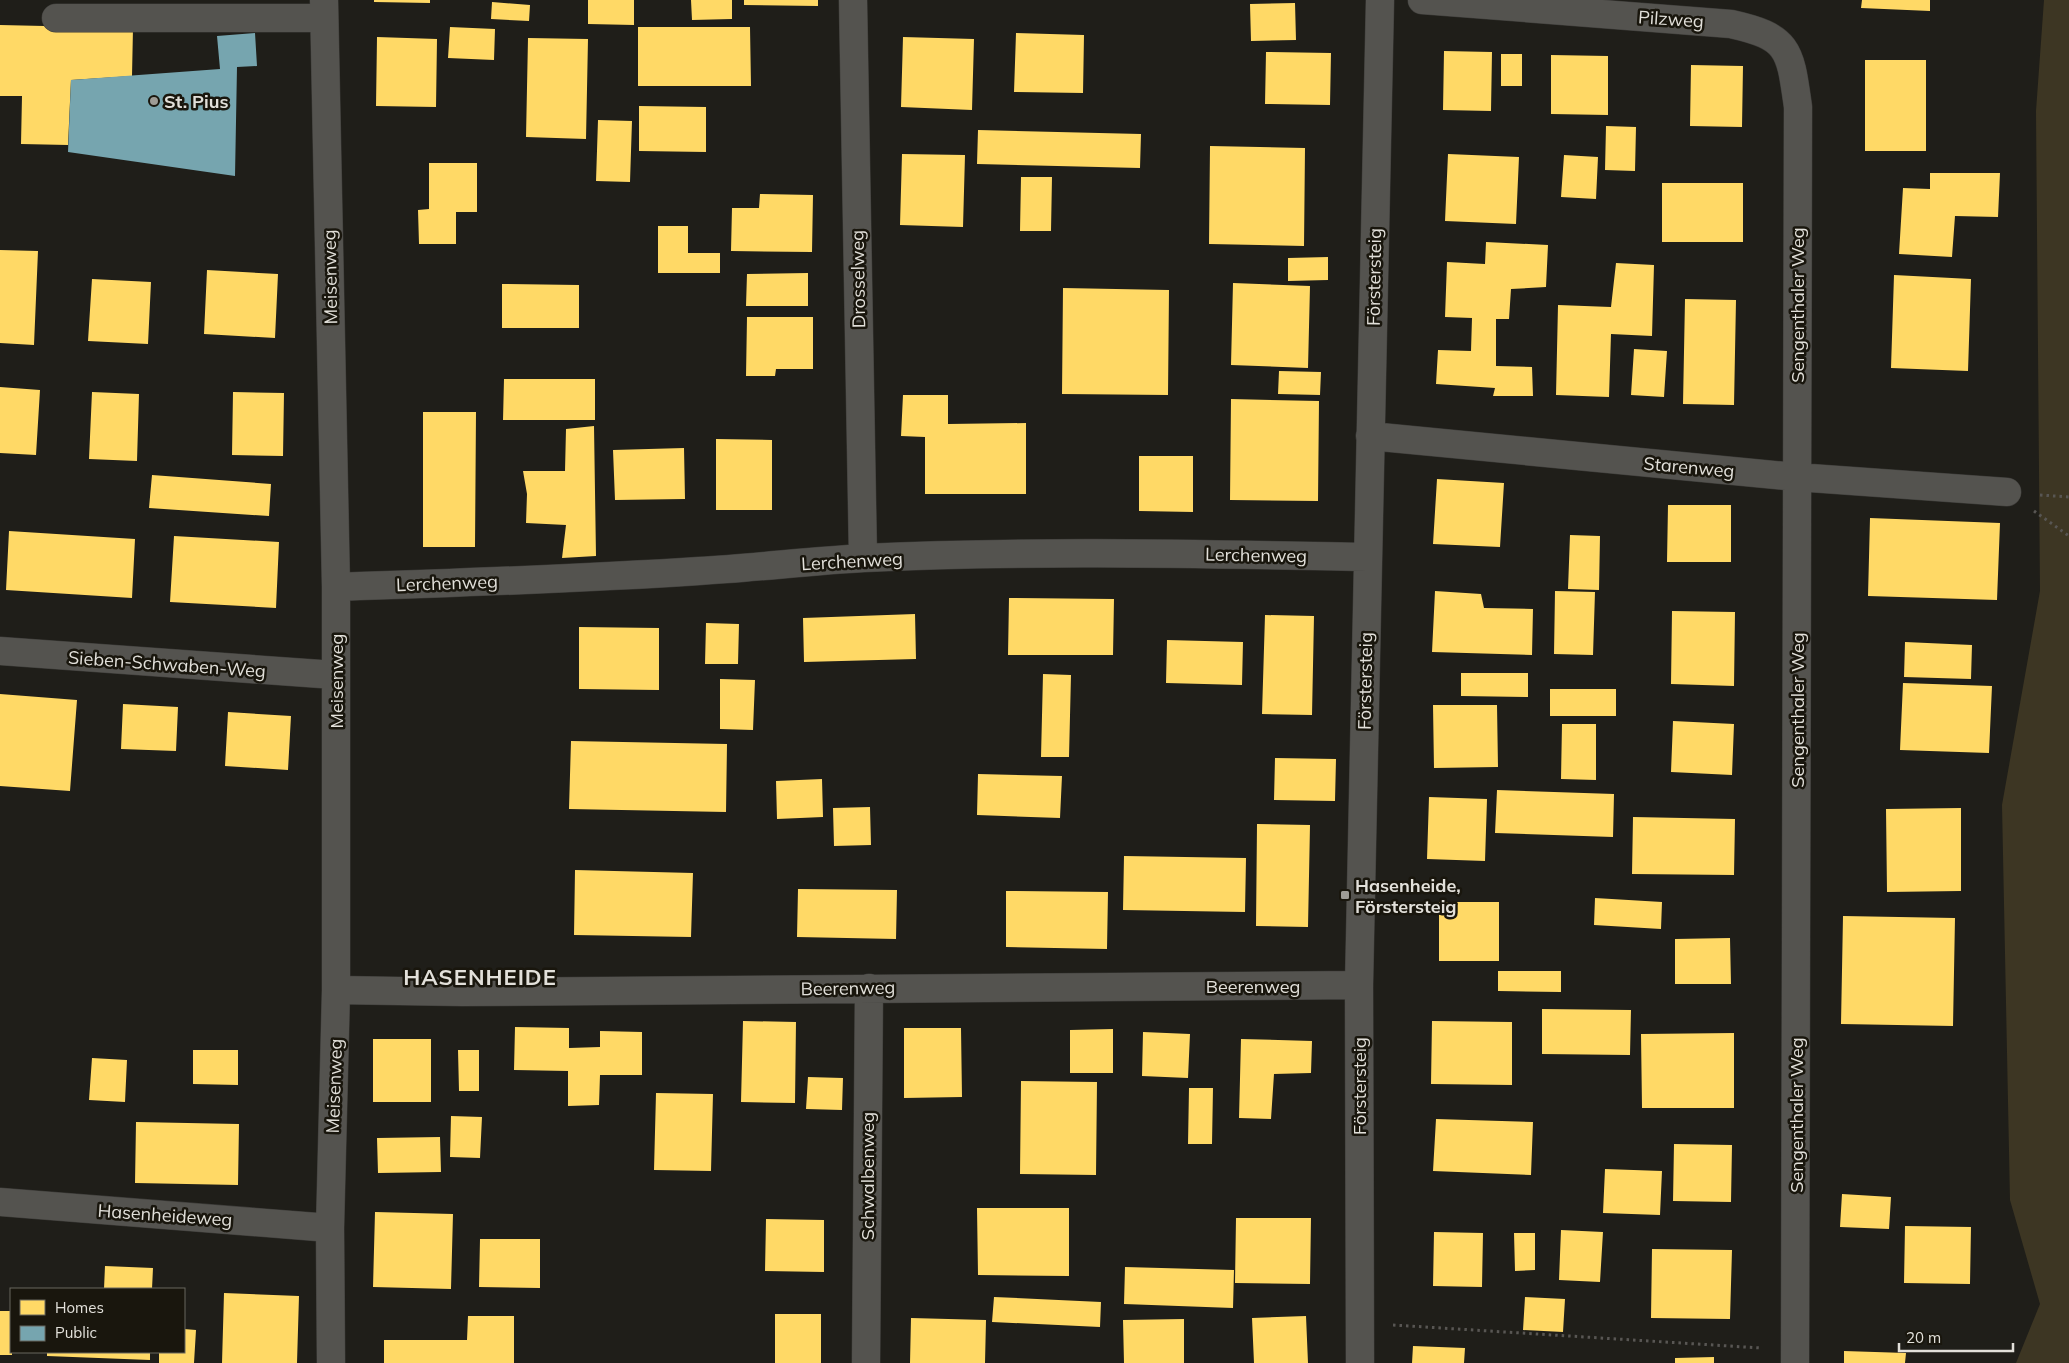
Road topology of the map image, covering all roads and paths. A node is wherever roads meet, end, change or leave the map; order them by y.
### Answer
1 (853, 0) edge
2 (1380, 0) edge
3 (1422, 0) edge
4 (324, 9) edge
5 (56, 18) dead end
6 (1789, 57) joint
7 (1370, 436) junction
8 (1796, 477) junction
9 (2007, 492) joint
10 (2069, 536) edge
11 (1367, 557) junction
12 (863, 558) junction
13 (336, 586) junction
14 (0, 651) edge
15 (335, 675) junction
16 (1359, 985) junction
17 (869, 988) junction
18 (336, 990) junction
19 (0, 1202) edge
20 (330, 1228) junction
21 (1360, 1323) junction
22 (1795, 1356) edge
23 (331, 1363) edge
24 (866, 1363) edge
25 (1360, 1363) edge

1 - 12 street, Drosselweg
2 - 7 street, Förstersteig
3 - 6 street, Pilzweg
4 - 5 street
4 - 13 street, Meisenweg
6 - 8 street, Sengenthaler Weg
7 - 8 street, Starenweg
7 - 11 street, Förstersteig
8 - 9 street, Starenweg
8 - 22 street, Sengenthaler Weg
9 - 10 path
11 - 12 street, Lerchenweg
11 - 16 street, Förstersteig
12 - 13 street, Lerchenweg
13 - 15 street, Meisenweg
14 - 15 street, Sieben-Schwaben-Weg
15 - 18 street, Meisenweg
16 - 17 street, Beerenweg
16 - 21 street, Förstersteig
17 - 18 street, Beerenweg
17 - 24 street, Schwalbenweg
18 - 20 street, Meisenweg
19 - 20 street, Hasenheideweg
20 - 23 street, Meisenweg
21 - 22 path
21 - 25 street, Förstersteig

